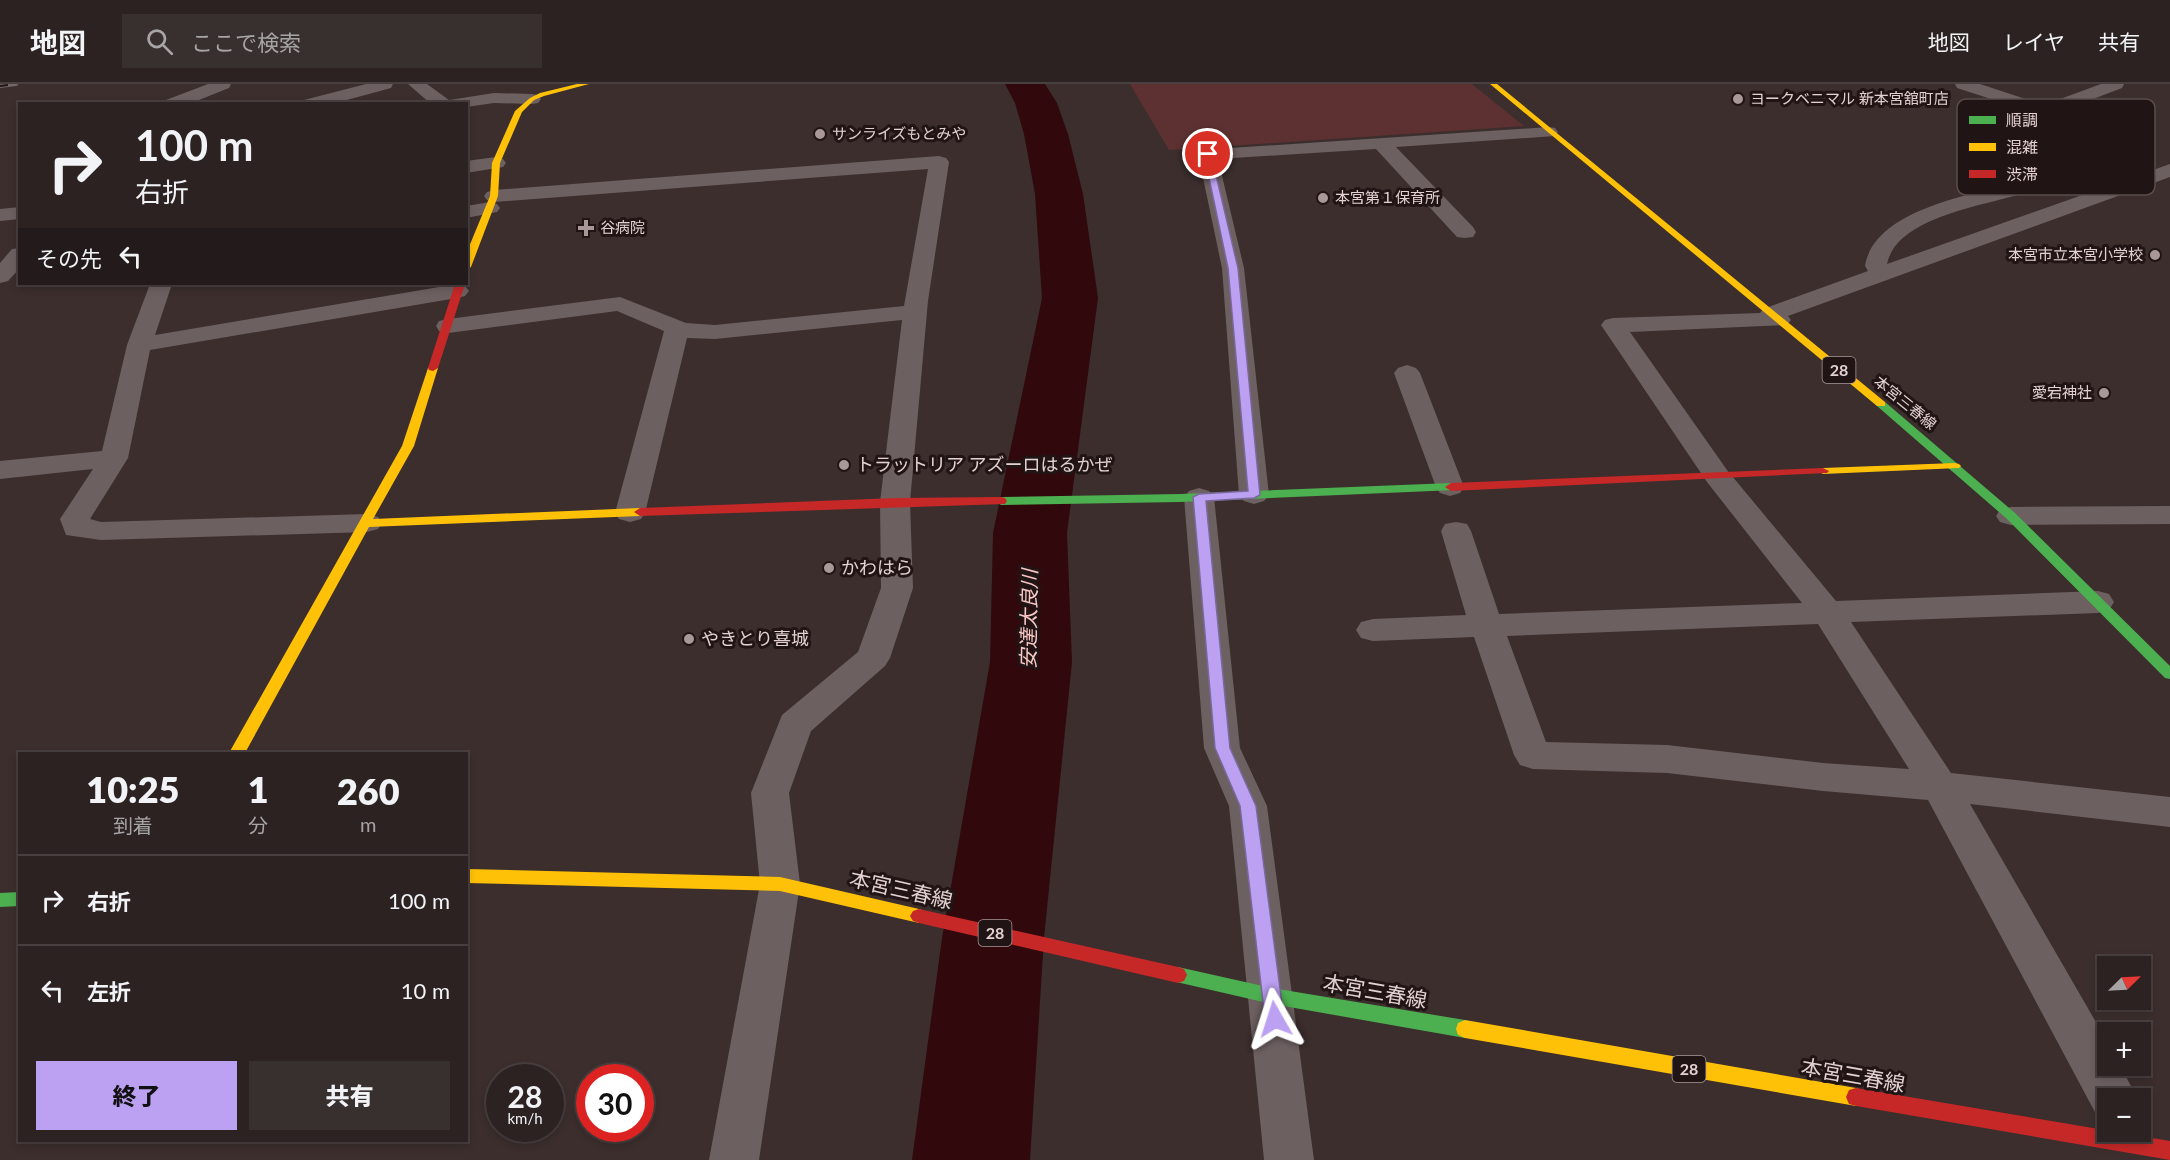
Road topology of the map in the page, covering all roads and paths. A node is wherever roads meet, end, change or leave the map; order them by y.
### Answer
1 (223, 84) edge
2 (386, 84) edge
3 (416, 84) edge
4 (586, 84) edge
5 (1493, 84) edge
6 (1963, 84) edge
7 (2116, 84) edge
8 (532, 99) junction
9 (2008, 99) edge
10 (2076, 99) edge
11 (177, 102) edge
12 (318, 102) edge
13 (440, 102) edge
14 (467, 102) edge
15 (1550, 132) junction
16 (1381, 143) junction
17 (496, 163) junction
18 (468, 167) edge
19 (2170, 170) edge
20 (2155, 175) edge
21 (1999, 195) edge
22 (2101, 195) edge
23 (492, 202) junction
24 (468, 211) edge
25 (18, 213) edge
26 (0, 215) edge
27 (1465, 232) dead end
28 (18, 257) edge
29 (468, 262) edge
30 (1882, 274) junction
31 (7, 275) edge
32 (161, 285) edge
33 (436, 285) edge
34 (460, 285) edge
35 (915, 312) junction
36 (1775, 317) junction
37 (448, 326) junction
38 (677, 328) junction
39 (139, 345) junction
40 (1407, 373) dead end
41 (114, 459) junction
42 (1955, 466) junction
43 (0, 470) edge
44 (1718, 476) junction
45 (1450, 487) junction
46 (1254, 495) junction
47 (1190, 498) junction
48 (895, 502) junction
49 (630, 513) junction
50 (2170, 515) edge
51 (2011, 516) junction
52 (367, 523) junction
53 (1456, 531) dead end
54 (2098, 602) junction
55 (1827, 612) junction
56 (1486, 625) junction
57 (1373, 630) dead end
58 (2170, 674) edge
59 (238, 752) edge
60 (1940, 786) junction
61 (2170, 812) edge
62 (468, 876) edge
63 (780, 884) junction
64 (18, 899) edge
65 (0, 900) edge
66 (1272, 996) junction
67 (2107, 1088) edge
68 (2147, 1147) edge
69 (734, 1160) edge
70 (1289, 1160) edge

1 - 11 street
2 - 12 street
3 - 13 street
4 - 8 street
5 - 15 street, 本宮三春線 / 28
6 - 9 street
7 - 10 street
8 - 14 street
8 - 17 street
15 - 16 street
15 - 36 street, 本宮三春線 / 28
16 - 27 street
16 - 46 street
17 - 18 street
17 - 23 street
19 - 20 street
21 - 30 street
22 - 30 street
23 - 24 street
23 - 29 street
23 - 35 street
25 - 26 street
28 - 31 street
30 - 36 street
32 - 39 street
33 - 39 street
34 - 37 street
35 - 38 street
35 - 48 street
36 - 42 street, 本宮三春線 / 28
36 - 44 street
37 - 38 street
37 - 52 street
38 - 49 street
39 - 41 street
40 - 45 street
41 - 43 street
41 - 52 street
42 - 44 street
42 - 51 street, 本宮三春線 / 28
44 - 45 street
44 - 55 street
45 - 46 street
46 - 47 street
47 - 48 street
47 - 66 street
48 - 49 street
48 - 63 street
49 - 52 street
50 - 51 street
51 - 54 street, 本宮三春線 / 28
52 - 59 street
53 - 56 street
54 - 55 street
54 - 58 street, 本宮三春線 / 28
55 - 56 street
55 - 60 street
56 - 57 street
56 - 60 street
60 - 61 street
60 - 67 street
62 - 63 street, 本宮三春線 / 28
63 - 66 street, 本宮三春線 / 28
63 - 69 street
64 - 65 street
66 - 68 street, 本宮三春線 / 28
66 - 70 street

